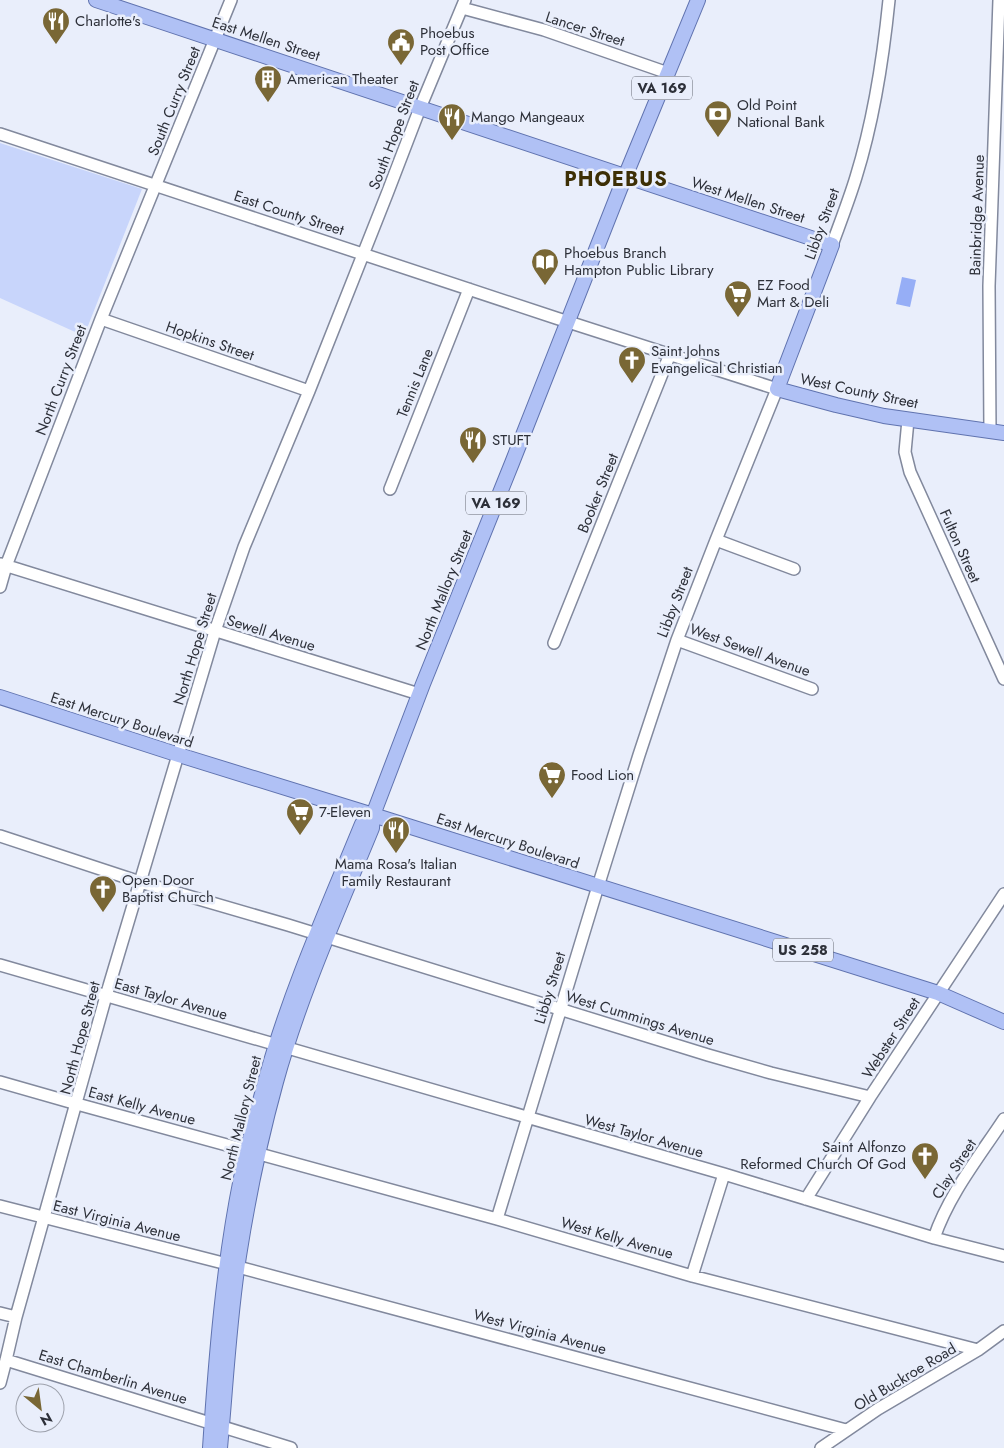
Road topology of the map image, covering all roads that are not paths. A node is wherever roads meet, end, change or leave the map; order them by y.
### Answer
1 (96, 0) edge
2 (231, 0) edge
3 (698, 0) edge
4 (889, 0) edge
5 (999, 0) edge
6 (112, 3) edge
7 (463, 4) edge
8 (215, 39) junction
9 (668, 73) junction
10 (420, 108) junction
11 (0, 134) edge
12 (625, 177) junction
13 (156, 185) junction
14 (832, 245) junction
15 (363, 254) junction
16 (469, 289) junction
17 (101, 319) junction
18 (568, 322) junction
19 (670, 354) junction
20 (777, 389) junction
21 (309, 391) junction
22 (908, 420) junction
23 (997, 432) edge
24 (390, 489) dead end
25 (716, 540) junction
26 (3, 565) edge
27 (794, 569) dead end
28 (0, 587) edge
29 (215, 631) junction
30 (677, 640) junction
31 (554, 644) dead end
32 (1004, 680) edge
33 (812, 688) dead end
34 (419, 694) junction
35 (0, 697) edge
36 (179, 755) junction
37 (373, 815) junction
38 (0, 836) edge
39 (140, 882) junction
40 (598, 886) junction
41 (1004, 894) edge
42 (322, 936) junction
43 (0, 965) edge
44 (938, 993) junction
45 (106, 996) junction
46 (560, 1010) junction
47 (1004, 1022) edge
48 (282, 1047) junction
49 (0, 1082) edge
50 (870, 1097) junction
51 (77, 1104) junction
52 (527, 1118) junction
53 (1004, 1119) edge
54 (253, 1152) junction
55 (724, 1174) junction
56 (806, 1199) junction
57 (0, 1206) edge
58 (44, 1218) junction
59 (497, 1219) junction
60 (934, 1238) junction
61 (1004, 1256) edge
62 (232, 1265) junction
63 (692, 1276) junction
64 (0, 1313) edge
65 (16, 1317) junction
66 (1004, 1331) edge
67 (978, 1350) junction
68 (6, 1360) junction
69 (0, 1383) edge
70 (217, 1425) junction
71 (846, 1430) junction
72 (210, 1448) edge
73 (220, 1448) edge
74 (291, 1448) edge
75 (821, 1448) edge

1 - 6 main road, East Mellen Street
2 - 8 street, South Curry Street
3 - 9 main road, VA 169
4 - 14 street, Libby Street
5 - 23 street, Bainbridge Avenue
6 - 8 main road, East Mellen Street
7 - 9 street, Lancer Street
7 - 10 street, South Hope Street
8 - 10 main road, East Mellen Street
8 - 13 street, South Curry Street
9 - 12 main road, VA 169
10 - 12 main road, East Mellen Street
10 - 15 street, South Hope Street
11 - 13 street, East County Street
12 - 14 main road, West Mellen Street
12 - 18 main road, VA 169
13 - 15 street, East County Street
13 - 17 street, North Curry Street
14 - 20 main road, Libby Street
15 - 16 street, East County Street
15 - 21 street, North Hope Street
16 - 18 street, East County Street
16 - 24 street, Tennis Lane
17 - 21 street, Hopkins Street
17 - 26 street, North Curry Street
18 - 19 street, West County Street
18 - 34 main road, North Mallory Street / VA 169
19 - 20 street, West County Street
19 - 31 street, Booker Street
20 - 22 main road, West County Street
20 - 25 street, Libby Street
21 - 29 street, North Hope Street
22 - 23 main road, West County Street
22 - 32 street, Fulton Street
25 - 27 street
25 - 30 street, Libby Street
26 - 28 street, North Curry Street
26 - 29 street, Sewell Avenue
29 - 34 street, Sewell Avenue
29 - 36 street, North Hope Street
30 - 33 street, West Sewell Avenue
30 - 40 street, Libby Street
34 - 37 main road, North Mallory Street / VA 169
35 - 36 main road, East Mercury Boulevard / US 258
36 - 37 main road, East Mercury Boulevard / US 258
36 - 39 street, North Hope Street
37 - 40 main road, East Mercury Boulevard / US 258
37 - 42 main road, North Mallory Street / VA 169
38 - 39 street, West Cummings Avenue
39 - 42 street, West Cummings Avenue
39 - 45 street, North Hope Street
40 - 44 main road, East Mercury Boulevard / US 258
40 - 46 street, Libby Street
41 - 44 street, Webster Street
42 - 46 street, West Cummings Avenue
42 - 48 main road, North Mallory Street / VA 169
43 - 45 street, East Taylor Avenue
44 - 47 main road, East Mercury Boulevard / US 258
44 - 50 street, Webster Street
45 - 48 street, East Taylor Avenue
45 - 51 street, North Hope Street
46 - 50 street, West Cummings Avenue
46 - 52 street, Libby Street
48 - 52 street, West Taylor Avenue
48 - 54 main road, North Mallory Street / VA 169
49 - 51 street, East Kelly Avenue
50 - 56 street, Webster Street
51 - 54 street, East Kelly Avenue
51 - 58 street, North Hope Street
52 - 55 street, West Taylor Avenue
52 - 59 street, Libby Street
53 - 60 street, Clay Street
54 - 59 street, West Kelly Avenue
54 - 62 main road, North Mallory Street / VA 169
55 - 56 street, West Taylor Avenue
55 - 63 street
56 - 60 street, West Taylor Avenue
57 - 58 street, East Virginia Avenue
58 - 62 street, East Virginia Avenue
58 - 65 street, North Hope Street
59 - 63 street, West Kelly Avenue
60 - 61 street, West Taylor Avenue
62 - 70 main road, North Mallory Street / VA 169
62 - 71 street, West Virginia Avenue
63 - 67 street, West Kelly Avenue
64 - 65 street
65 - 68 street, North Hope Street
66 - 67 street, Old Buckroe Road
67 - 71 street, Old Buckroe Road
68 - 69 street, North Hope Street
68 - 70 street, East Chamberlin Avenue
70 - 72 main road, North Mallory Street / VA 169
70 - 73 main road, North Mallory Street / VA 169
70 - 74 street, East Chamberlin Avenue
71 - 75 street, Old Buckroe Road

